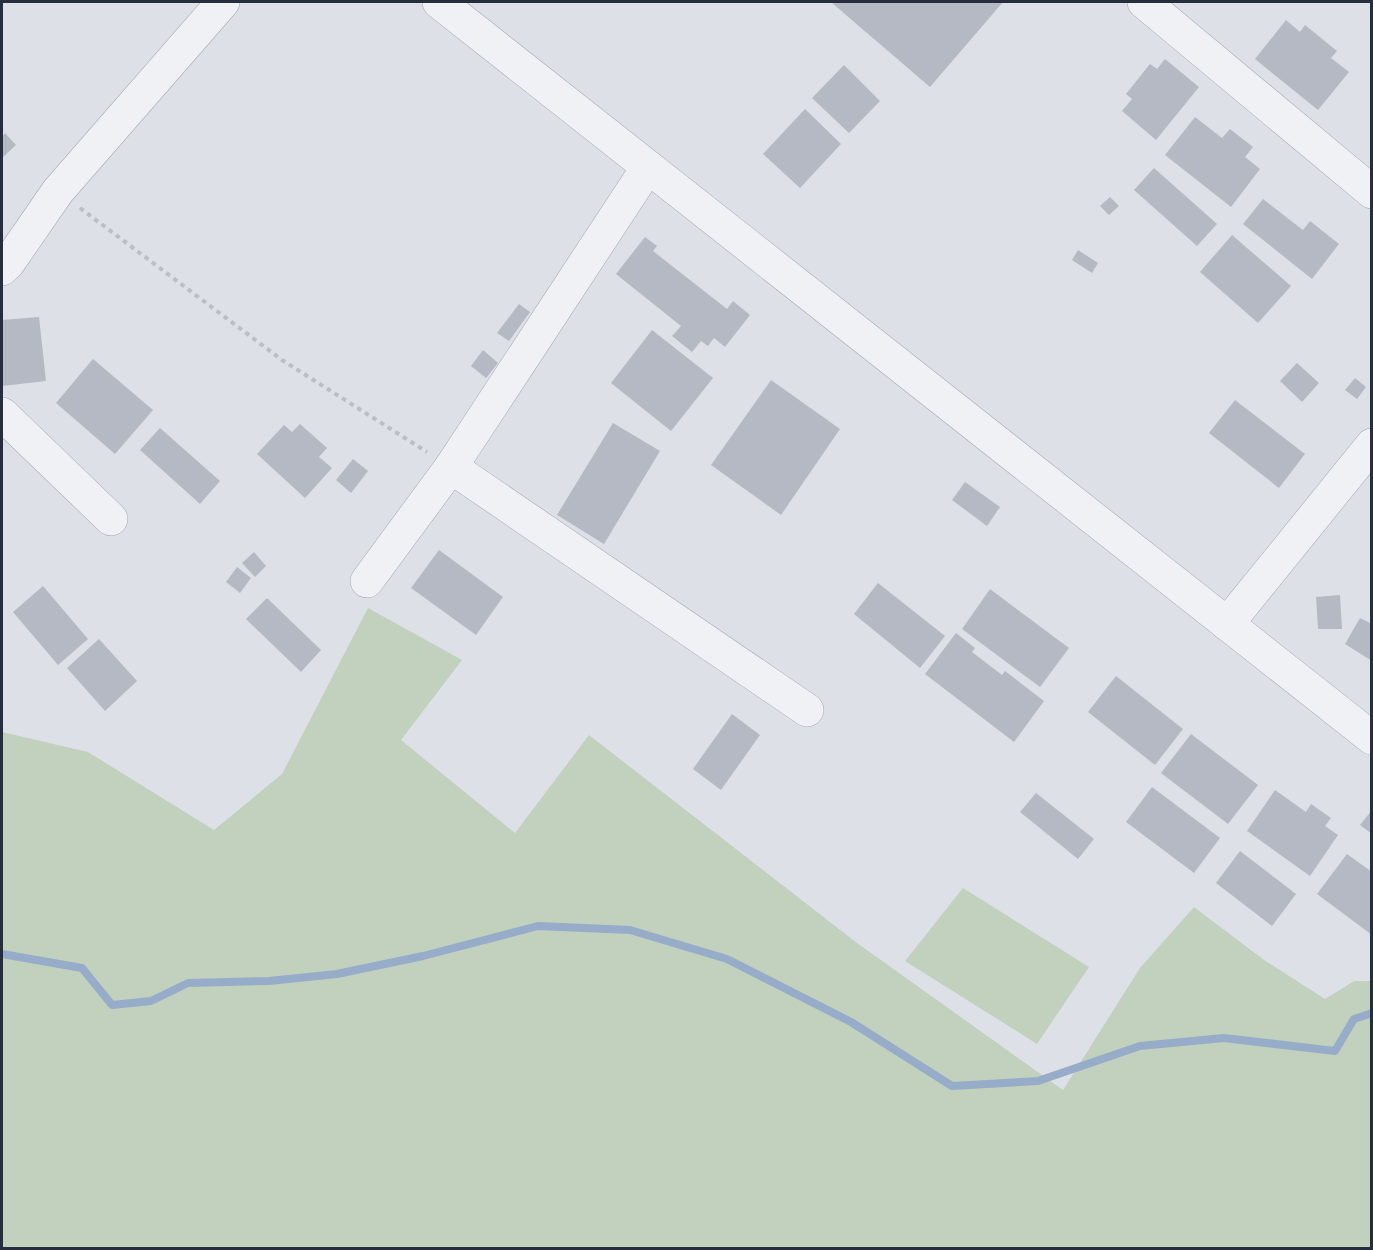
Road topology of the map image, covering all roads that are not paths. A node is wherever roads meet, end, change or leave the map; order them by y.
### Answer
1 (223, 2) edge
2 (439, 2) edge
3 (1144, 2) edge
4 (648, 167) junction
5 (1371, 192) edge
6 (2, 269) edge
7 (2, 414) edge
8 (1371, 445) edge
9 (451, 467) junction
10 (111, 519) dead end
11 (367, 581) dead end
12 (1227, 624) junction
13 (807, 710) dead end
14 (1371, 738) edge

1 - 6 street
2 - 4 street
3 - 5 street
4 - 9 street
4 - 12 street
7 - 10 street
8 - 12 street
9 - 11 street
9 - 13 street
12 - 14 street

